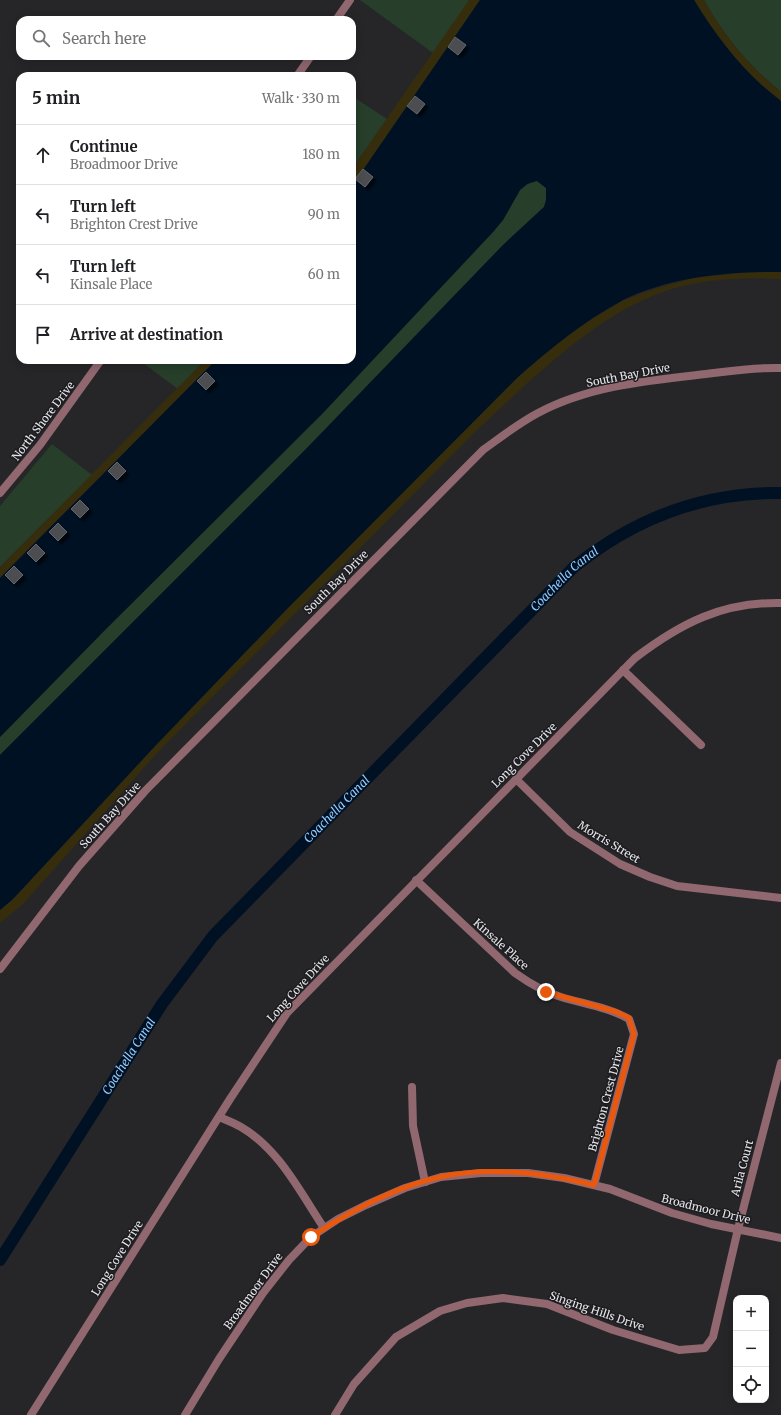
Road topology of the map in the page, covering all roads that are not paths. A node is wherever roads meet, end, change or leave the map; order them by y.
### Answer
1 (350, 0) edge
2 (339, 16) edge
3 (308, 60) edge
4 (300, 72) edge
5 (98, 364) edge
6 (781, 368) edge
7 (0, 493) edge
8 (781, 603) edge
9 (623, 670) junction
10 (701, 745) dead end
11 (516, 779) junction
12 (416, 880) junction
13 (781, 898) edge
14 (0, 969) edge
15 (629, 1018) joint
16 (781, 1063) edge
17 (412, 1087) dead end
18 (219, 1117) junction
19 (425, 1182) junction
20 (594, 1185) junction
21 (324, 1228) junction
22 (738, 1229) junction
23 (781, 1238) edge
24 (705, 1348) joint
25 (31, 1415) edge
26 (185, 1415) edge
27 (335, 1415) edge

1 - 2 street
3 - 4 street
5 - 7 street, North Shore Drive
6 - 14 street, South Bay Drive
8 - 9 street, Long Cove Drive
9 - 10 street
9 - 11 street, Long Cove Drive
11 - 12 street, Long Cove Drive
11 - 13 street, Morris Street
12 - 15 street, Kinsale Place
12 - 18 street, Long Cove Drive
15 - 20 street, Brighton Crest Drive
16 - 22 street, Arila Court
17 - 19 street
18 - 21 street
18 - 25 street, Long Cove Drive
19 - 20 street, Broadmoor Drive
19 - 21 street, Broadmoor Drive
20 - 22 street, Broadmoor Drive
21 - 26 street, Broadmoor Drive
22 - 23 street, Broadmoor Drive
22 - 24 street, Arila Court
24 - 27 street, Singing Hills Drive

